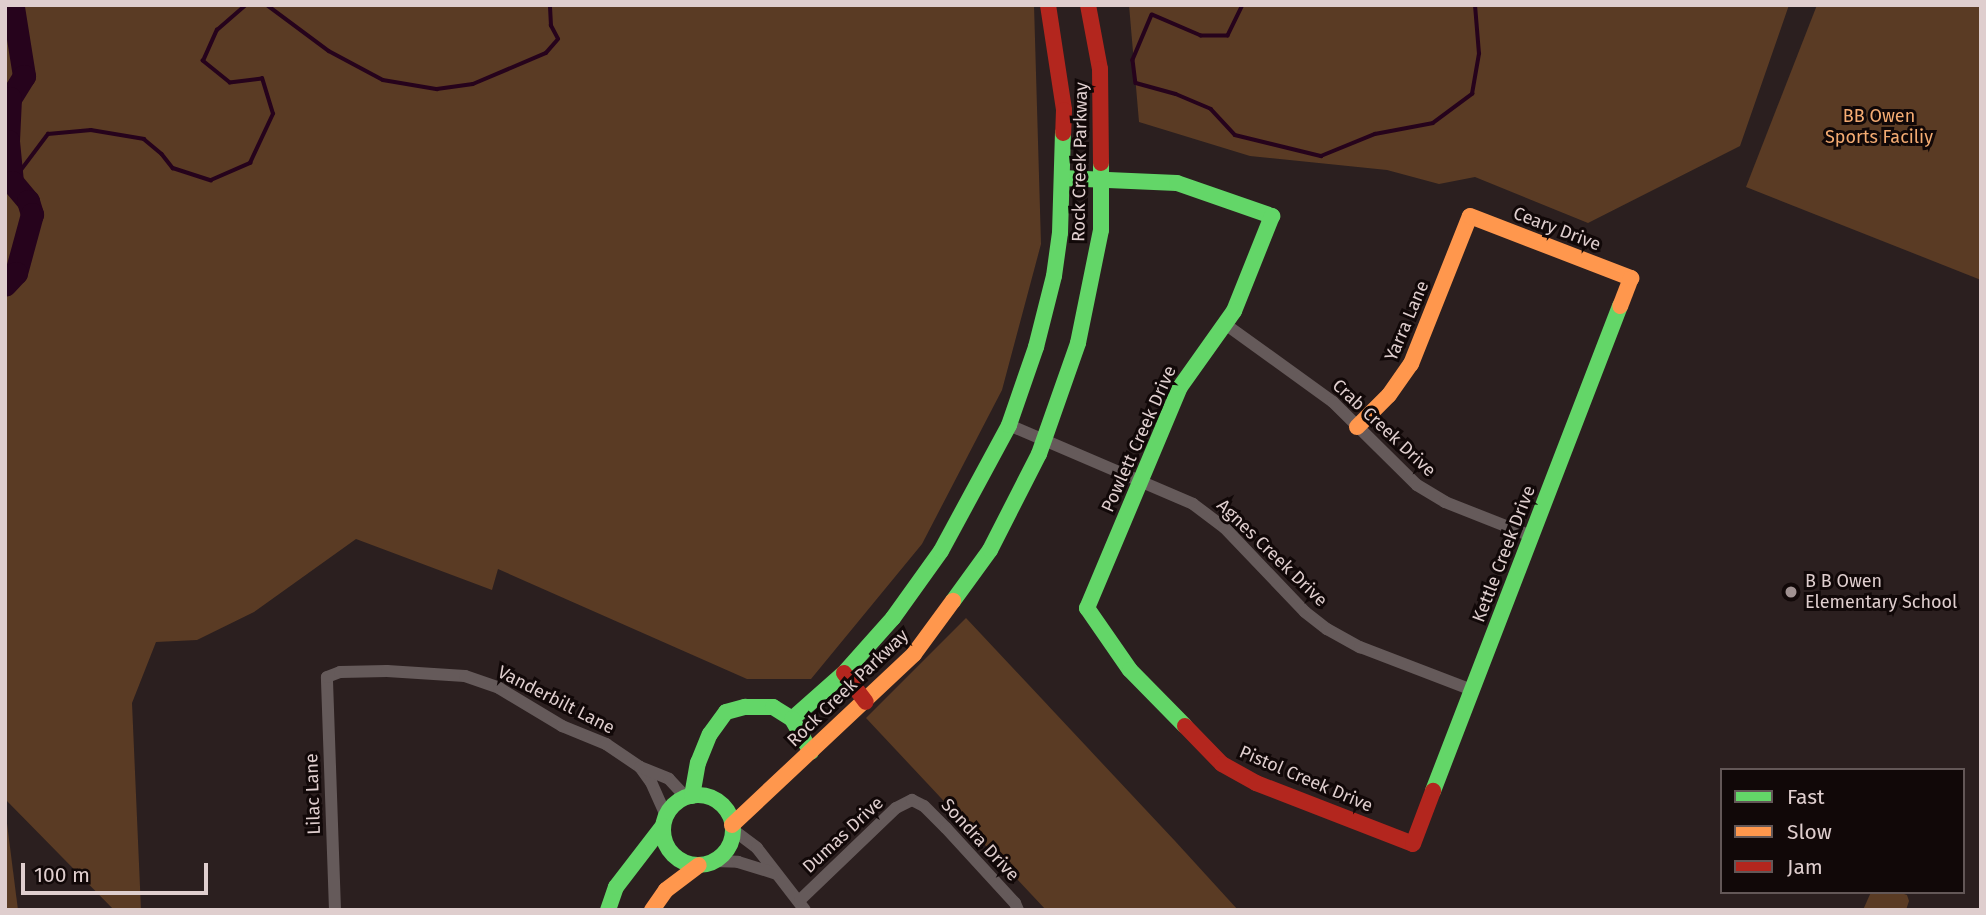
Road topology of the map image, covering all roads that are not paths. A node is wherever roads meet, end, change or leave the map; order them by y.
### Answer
1 (1048, 5) edge
2 (1088, 5) edge
3 (1062, 178) junction
4 (1103, 181) junction
5 (1470, 216) joint
6 (1630, 278) joint
7 (1225, 324) junction
8 (1009, 425) junction
9 (1357, 427) junction
10 (1044, 442) junction
11 (1140, 480) junction
12 (1531, 536) junction
13 (1087, 608) joint
14 (844, 673) junction
15 (327, 677) joint
16 (1472, 690) junction
17 (866, 702) junction
18 (792, 719) junction
19 (811, 752) junction
20 (640, 767) junction
21 (689, 797) junction
22 (912, 800) joint
23 (665, 820) junction
24 (732, 827) junction
25 (1413, 844) joint
26 (707, 863) junction
27 (775, 873) junction
28 (803, 905) edge
29 (335, 910) edge
30 (608, 910) edge
31 (652, 910) edge
32 (1018, 910) edge

1 - 3 street, Rock Creek Parkway
2 - 4 street, Rock Creek Parkway
3 - 4 street
3 - 8 street, Rock Creek Parkway
4 - 7 street, Powlett Creek Drive
4 - 10 street, Rock Creek Parkway
5 - 6 street, Ceary Drive
5 - 9 street, Yarra Lane
6 - 12 street, Kettle Creek Drive
7 - 9 street, Crab Creek Drive
7 - 11 street, Powlett Creek Drive
8 - 10 street, Agnes Creek Drive
8 - 14 street, Rock Creek Parkway
9 - 12 street, Crab Creek Drive
10 - 11 street, Agnes Creek Drive
10 - 17 street, Rock Creek Parkway
11 - 13 street, Powlett Creek Drive
11 - 16 street, Agnes Creek Drive
12 - 16 street, Kettle Creek Drive
13 - 25 street, Pistol Creek Drive
14 - 17 street
14 - 18 street, Rock Creek Parkway
15 - 20 street, Vanderbilt Lane
15 - 29 street, Lilac Lane
16 - 25 street, Kettle Creek Drive
17 - 19 street, Rock Creek Parkway
18 - 19 street
18 - 21 street, Rock Creek Parkway
19 - 24 street, Rock Creek Parkway
20 - 21 street, Vanderbilt Lane
20 - 23 street, Vanderbilt Lane
21 - 23 street
21 - 24 street
22 - 28 street, Dumas Drive
22 - 32 street, Sondra Drive
23 - 26 street
23 - 30 street
24 - 26 street
24 - 27 street
26 - 27 street
26 - 31 street
27 - 28 street

